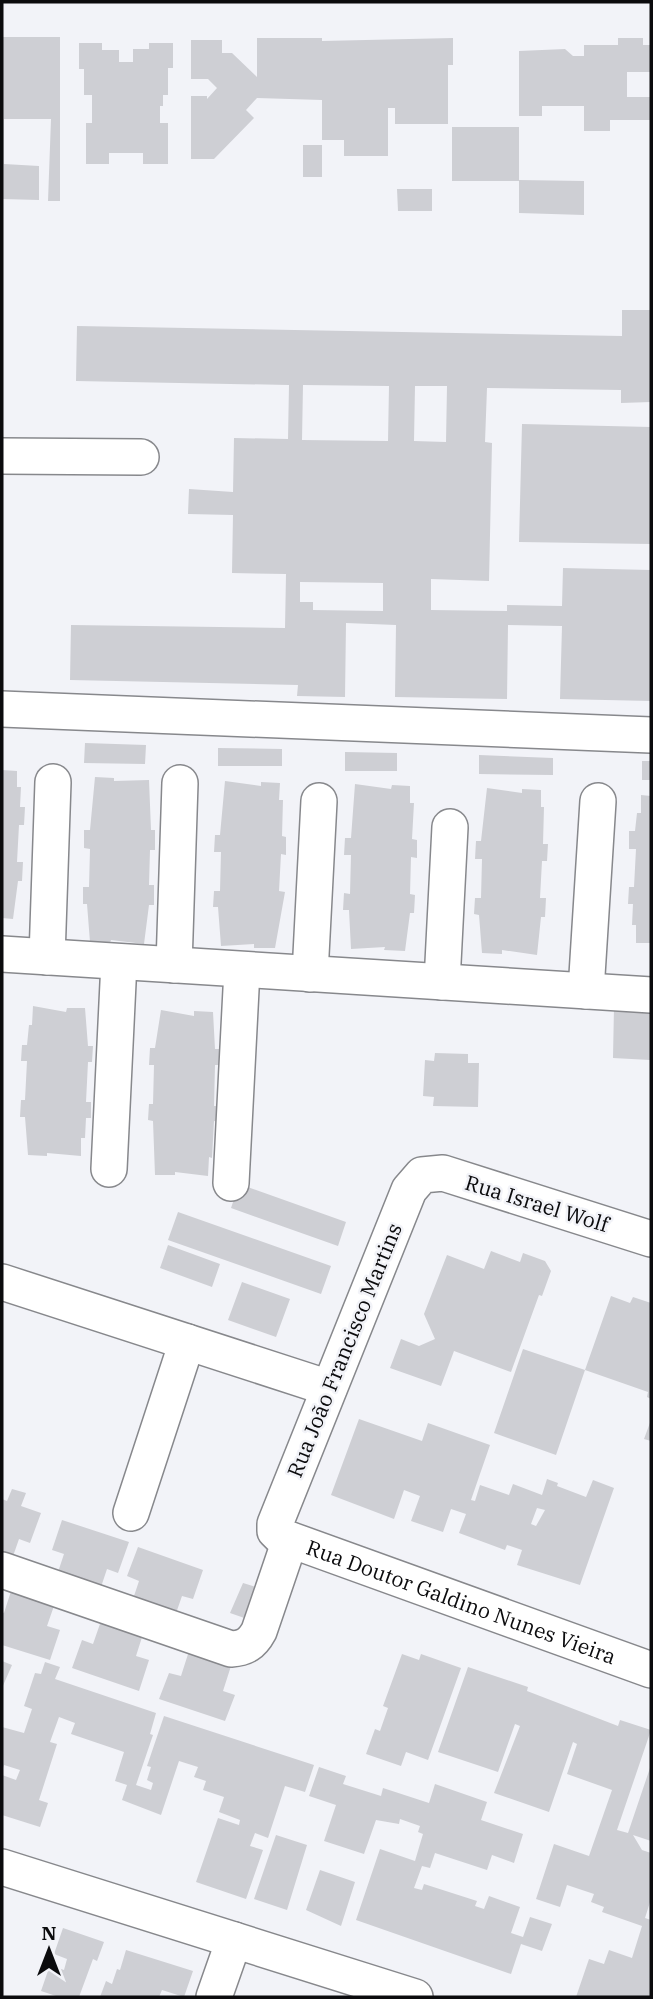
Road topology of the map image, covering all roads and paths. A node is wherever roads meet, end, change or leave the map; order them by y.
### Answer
1 (2, 456) edge
2 (141, 457) dead end
3 (2, 709) edge
4 (651, 735) edge
5 (53, 782) dead end
6 (180, 783) dead end
7 (319, 801) dead end
8 (598, 801) dead end
9 (450, 827) dead end
10 (2, 954) edge
11 (47, 957) junction
12 (118, 962) junction
13 (174, 965) junction
14 (242, 970) junction
15 (310, 974) junction
16 (442, 982) junction
17 (586, 991) junction
18 (651, 995) edge
19 (109, 1169) dead end
20 (422, 1175) joint
21 (231, 1182) dead end
22 (651, 1239) edge
23 (2, 1282) edge
24 (187, 1342) junction
25 (329, 1388) junction
26 (131, 1513) dead end
27 (283, 1536) junction
28 (2, 1570) edge
29 (651, 1670) edge
30 (2, 1867) edge
31 (234, 1940) junction
32 (214, 1997) edge
33 (415, 1997) edge

1 - 2 street
3 - 4 street
5 - 11 street
6 - 13 street
7 - 15 street
8 - 17 street
9 - 16 street
10 - 11 street
11 - 12 street
12 - 13 street
12 - 19 street
13 - 14 street
14 - 15 street
14 - 21 street
15 - 16 street
16 - 17 street
17 - 18 street
20 - 22 street, Rua Israel Wolf
20 - 25 street, Rua João Francisco Martins
23 - 24 street
24 - 25 street
24 - 26 street
25 - 27 street, Rua João Francisco Martins
27 - 28 street, Rua João Francisco Martins
27 - 29 street, Rua Doutor Galdino Nunes Vieira
30 - 31 street
31 - 32 street
31 - 33 street

